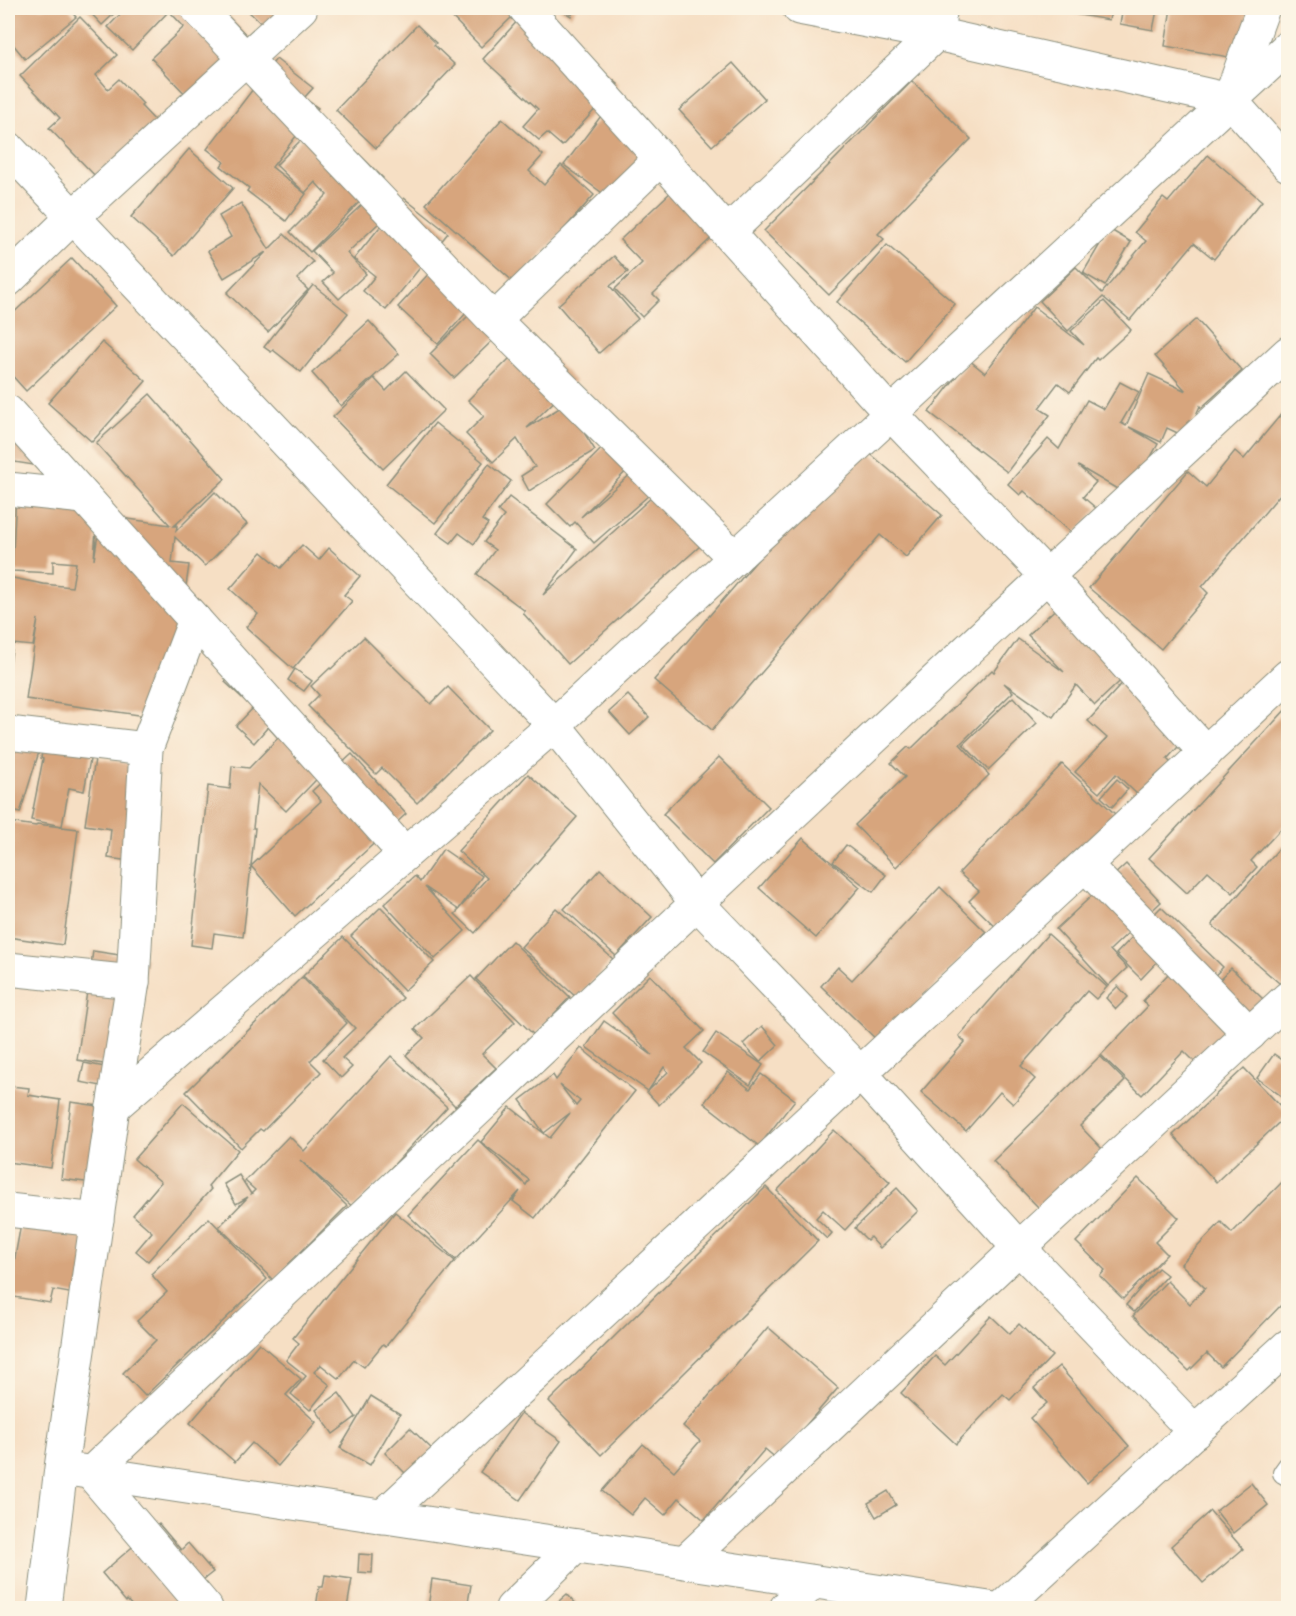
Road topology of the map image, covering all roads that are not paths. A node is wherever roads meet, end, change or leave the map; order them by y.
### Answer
1 (197, 8) edge
2 (301, 8) edge
3 (525, 8) edge
4 (799, 8) edge
5 (1263, 8) edge
6 (938, 21) edge
7 (1288, 47) edge
8 (245, 59) junction
9 (1230, 100) junction
10 (8, 148) edge
11 (661, 158) junction
12 (1288, 165) edge
13 (73, 217) junction
14 (728, 232) junction
15 (8, 280) edge
16 (494, 320) junction
17 (1288, 353) edge
18 (8, 412) edge
19 (891, 414) junction
20 (8, 489) edge
21 (84, 497) junction
22 (735, 558) junction
23 (1047, 576) junction
24 (195, 620) junction
25 (1288, 676) edge
26 (554, 725) junction
27 (8, 733) edge
28 (146, 749) junction
29 (1206, 753) junction
30 (405, 854) junction
31 (1085, 865) junction
32 (697, 903) junction
33 (8, 969) edge
34 (133, 982) junction
35 (1288, 998) edge
36 (1250, 1034) junction
37 (860, 1073) junction
38 (113, 1107) junction
39 (8, 1210) edge
40 (97, 1220) junction
41 (1019, 1248) junction
42 (1288, 1346) edge
43 (1195, 1432) junction
44 (1288, 1466) edge
45 (76, 1470) junction
46 (1288, 1476) edge
47 (382, 1517) junction
48 (576, 1546) junction
49 (685, 1562) junction
50 (813, 1582) junction
51 (44, 1608) edge
52 (206, 1608) edge
53 (512, 1608) edge
54 (786, 1608) edge
55 (989, 1608) edge
56 (1002, 1608) edge

1 - 8 street
2 - 8 street
3 - 11 street
4 - 6 street
5 - 9 street
6 - 9 street
6 - 14 street
7 - 9 street
8 - 13 street
8 - 16 street
9 - 12 street
9 - 19 street
10 - 13 street
11 - 14 street
11 - 16 street
13 - 15 street
13 - 26 street
14 - 19 street
16 - 22 street
17 - 23 street
18 - 21 street
19 - 22 street
19 - 23 street
20 - 21 street
21 - 24 street
22 - 26 street
23 - 29 street
23 - 32 street
24 - 28 street
24 - 30 street
25 - 29 street
26 - 30 street
26 - 32 street
27 - 28 street
28 - 34 street
29 - 31 street
30 - 38 street
31 - 36 street
31 - 37 street
32 - 37 street
32 - 45 street
33 - 34 street
34 - 38 street
35 - 36 street
36 - 41 street
37 - 41 street
37 - 47 street
38 - 40 street
39 - 40 street
40 - 45 street
41 - 43 street
41 - 49 street
42 - 43 street
43 - 56 street
44 - 46 lane
45 - 47 street
45 - 51 street
45 - 52 street
47 - 48 street
48 - 49 street
48 - 53 street
49 - 50 street
50 - 54 street
50 - 55 street

